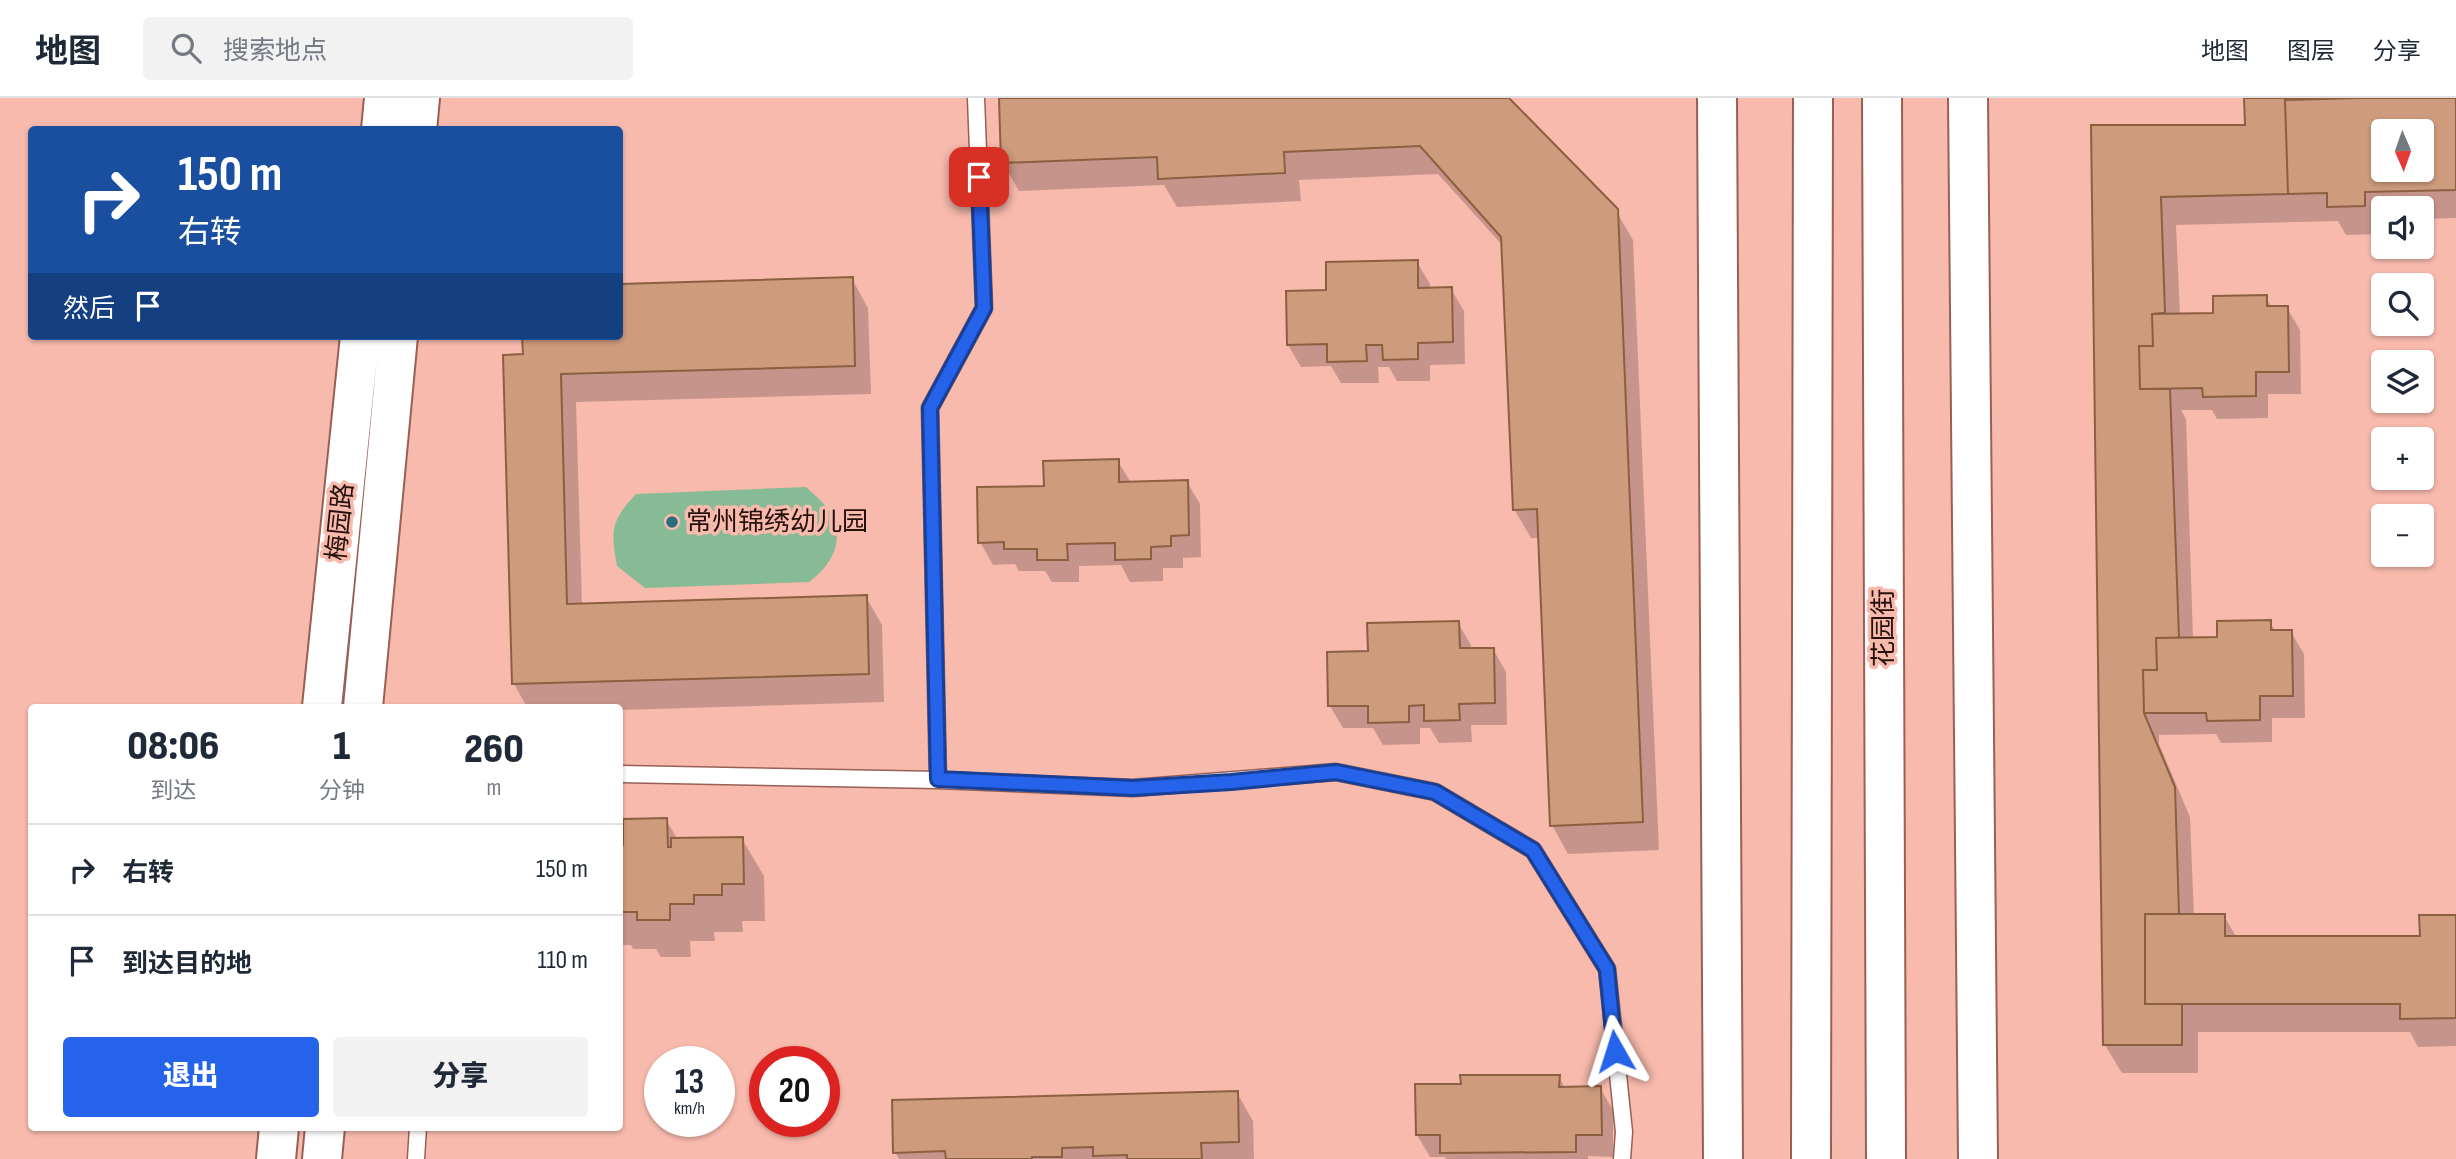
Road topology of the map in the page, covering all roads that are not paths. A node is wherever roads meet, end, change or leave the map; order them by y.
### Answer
1 (384, 98) edge
2 (420, 98) edge
3 (976, 98) edge
4 (1717, 98) edge
5 (1813, 98) edge
6 (1882, 98) edge
7 (1968, 98) edge
8 (381, 126) edge
9 (417, 126) edge
10 (360, 340) edge
11 (398, 340) edge
12 (322, 704) edge
13 (363, 704) edge
14 (623, 774) edge
15 (938, 779) junction
16 (279, 1131) edge
17 (324, 1131) edge
18 (418, 1131) edge
19 (276, 1159) edge
20 (321, 1159) edge
21 (416, 1159) edge
22 (1622, 1159) edge
23 (1723, 1159) edge
24 (1811, 1159) edge
25 (1886, 1159) edge
26 (1978, 1159) edge

1 - 8 street
2 - 9 street
3 - 15 lane
4 - 23 street
5 - 24 street
6 - 25 street, 花园街
7 - 26 street
10 - 12 street, 梅园路
11 - 13 street, 梅园路
14 - 15 lane
15 - 22 lane
16 - 19 street
17 - 20 street
18 - 21 lane

